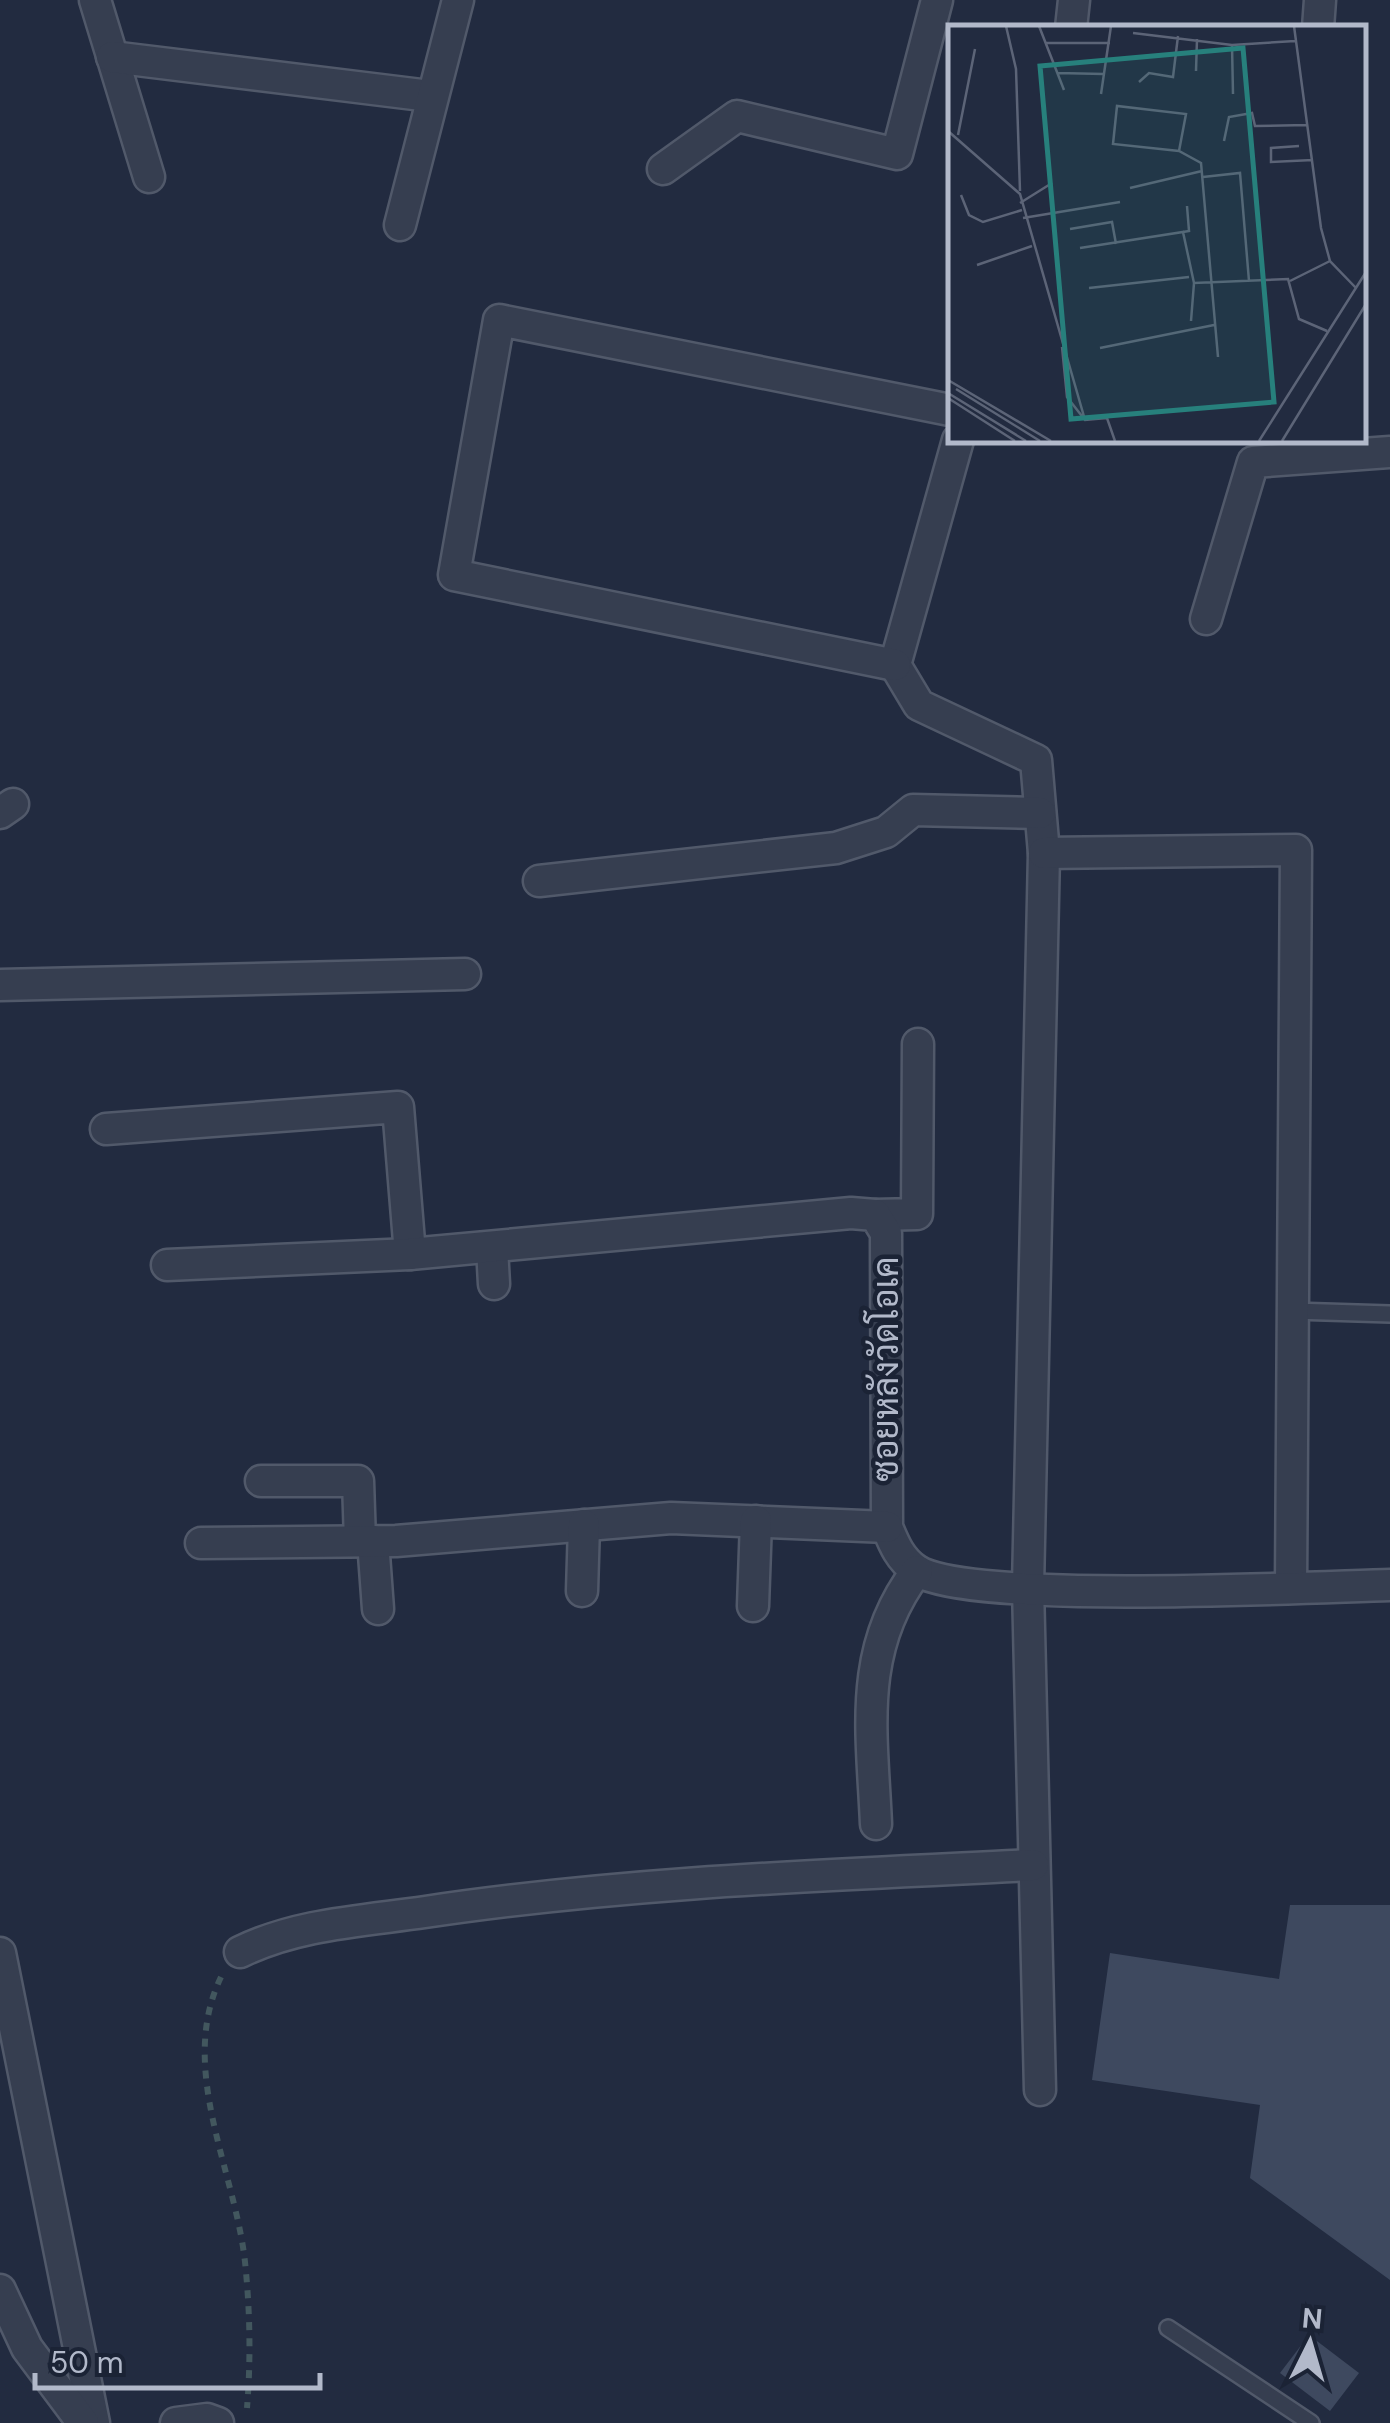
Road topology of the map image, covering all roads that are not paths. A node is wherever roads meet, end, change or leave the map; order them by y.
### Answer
1 (95, 0) edge
2 (458, 0) edge
3 (937, 0) edge
4 (1074, 0) edge
5 (1320, 0) edge
6 (1071, 25) edge
7 (1318, 25) edge
8 (112, 57) junction
9 (430, 96) junction
10 (663, 169) dead end
11 (148, 178) dead end
12 (400, 226) dead end
13 (948, 410) edge
14 (957, 442) edge
15 (1390, 452) edge
16 (1206, 619) dead end
17 (894, 665) junction
18 (1040, 812) junction
19 (1044, 854) junction
20 (539, 882) dead end
21 (464, 974) dead end
22 (0, 985) edge
23 (918, 1044) dead end
24 (106, 1129) dead end
25 (875, 1215) junction
26 (492, 1248) junction
27 (410, 1254) junction
28 (167, 1265) dead end
29 (494, 1284) dead end
30 (1293, 1312) junction
31 (1390, 1314) edge
32 (262, 1481) dead end
33 (756, 1522) junction
34 (584, 1526) junction
35 (887, 1526) junction
36 (366, 1541) junction
37 (201, 1543) dead end
38 (917, 1571) junction
39 (1390, 1585) edge
40 (1028, 1587) junction
41 (1291, 1587) junction
42 (582, 1591) dead end
43 (753, 1606) dead end
44 (378, 1609) dead end
45 (876, 1824) dead end
46 (1033, 1865) junction
47 (240, 1952) road end
48 (0, 1953) edge
49 (1040, 2090) dead end
50 (0, 2290) edge
51 (1168, 2328) dead end
52 (83, 2423) edge
53 (94, 2423) edge
54 (176, 2423) edge
55 (218, 2423) edge
56 (1312, 2423) edge

1 - 8 street
2 - 9 street
3 - 10 street
4 - 6 street
5 - 7 street
8 - 9 street
8 - 11 street
9 - 12 street
13 - 17 street
14 - 17 street
15 - 16 street
17 - 18 street
18 - 19 street
18 - 20 street
19 - 30 street
19 - 40 street
21 - 22 street
23 - 25 street
24 - 27 street
25 - 26 street, ซอยหลังวัดโอเค
25 - 35 street, ซอยหลังวัดโอเค
26 - 27 street, ซอยหลังวัดโอเค
26 - 29 street
27 - 28 street, ซอยหลังวัดโอเค
30 - 31 lane
30 - 41 street
32 - 36 street
33 - 34 street
33 - 35 street
33 - 43 street
34 - 36 street
34 - 42 street
35 - 38 street, ซอยหลังวัดโอเค
36 - 37 street
36 - 44 street
38 - 40 street
38 - 45 street
39 - 41 street
40 - 41 street
40 - 46 street
46 - 47 street
46 - 49 street
48 - 53 street
50 - 52 street
51 - 56 lane
54 - 55 street

